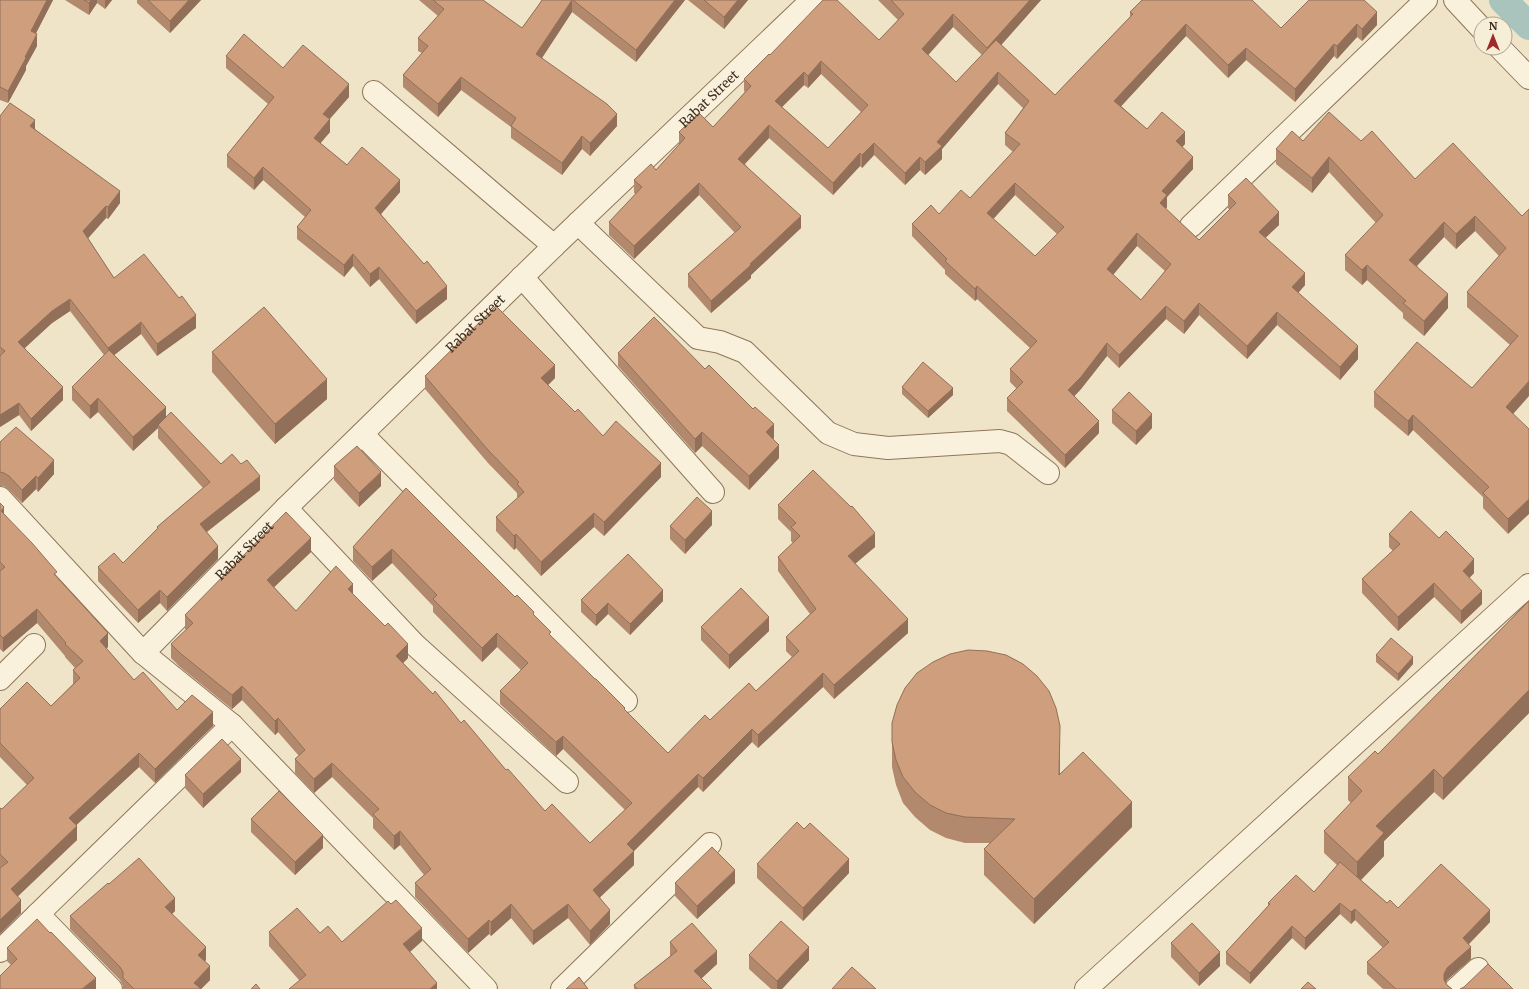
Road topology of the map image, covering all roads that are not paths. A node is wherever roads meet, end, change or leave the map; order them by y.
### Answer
1 (812, 0) edge
2 (1426, 0) edge
3 (1455, 0) edge
4 (1473, 19) edge
5 (1508, 56) edge
6 (1529, 78) edge
7 (374, 92) dead end
8 (578, 223) junction
9 (1191, 226) dead end
10 (554, 246) junction
11 (522, 277) junction
12 (362, 434) junction
13 (1048, 473) dead end
14 (713, 492) dead end
15 (0, 498) edge
16 (286, 508) junction
17 (1529, 585) edge
18 (34, 645) dead end
19 (143, 653) junction
20 (0, 679) edge
21 (626, 701) dead end
22 (232, 725) junction
23 (567, 782) dead end
24 (710, 844) dead end
25 (38, 914) junction
26 (0, 951) edge
27 (1478, 969) dead end
28 (111, 989) edge
29 (486, 989) edge
30 (562, 989) edge
31 (1086, 989) edge
32 (1456, 989) edge

1 - 8 street, Rabat Street
2 - 9 street
3 - 4 street
5 - 6 street
7 - 10 street
8 - 10 street, Rabat Street
8 - 13 street
10 - 11 street, Rabat Street
11 - 12 street, Rabat Street
11 - 14 street
12 - 16 street, Rabat Street
12 - 21 street
15 - 19 street
16 - 19 street, Rabat Street
16 - 23 street
17 - 31 street
18 - 20 street
19 - 22 street
22 - 25 street
22 - 29 street
24 - 30 street
25 - 26 street
25 - 28 street
27 - 32 street

